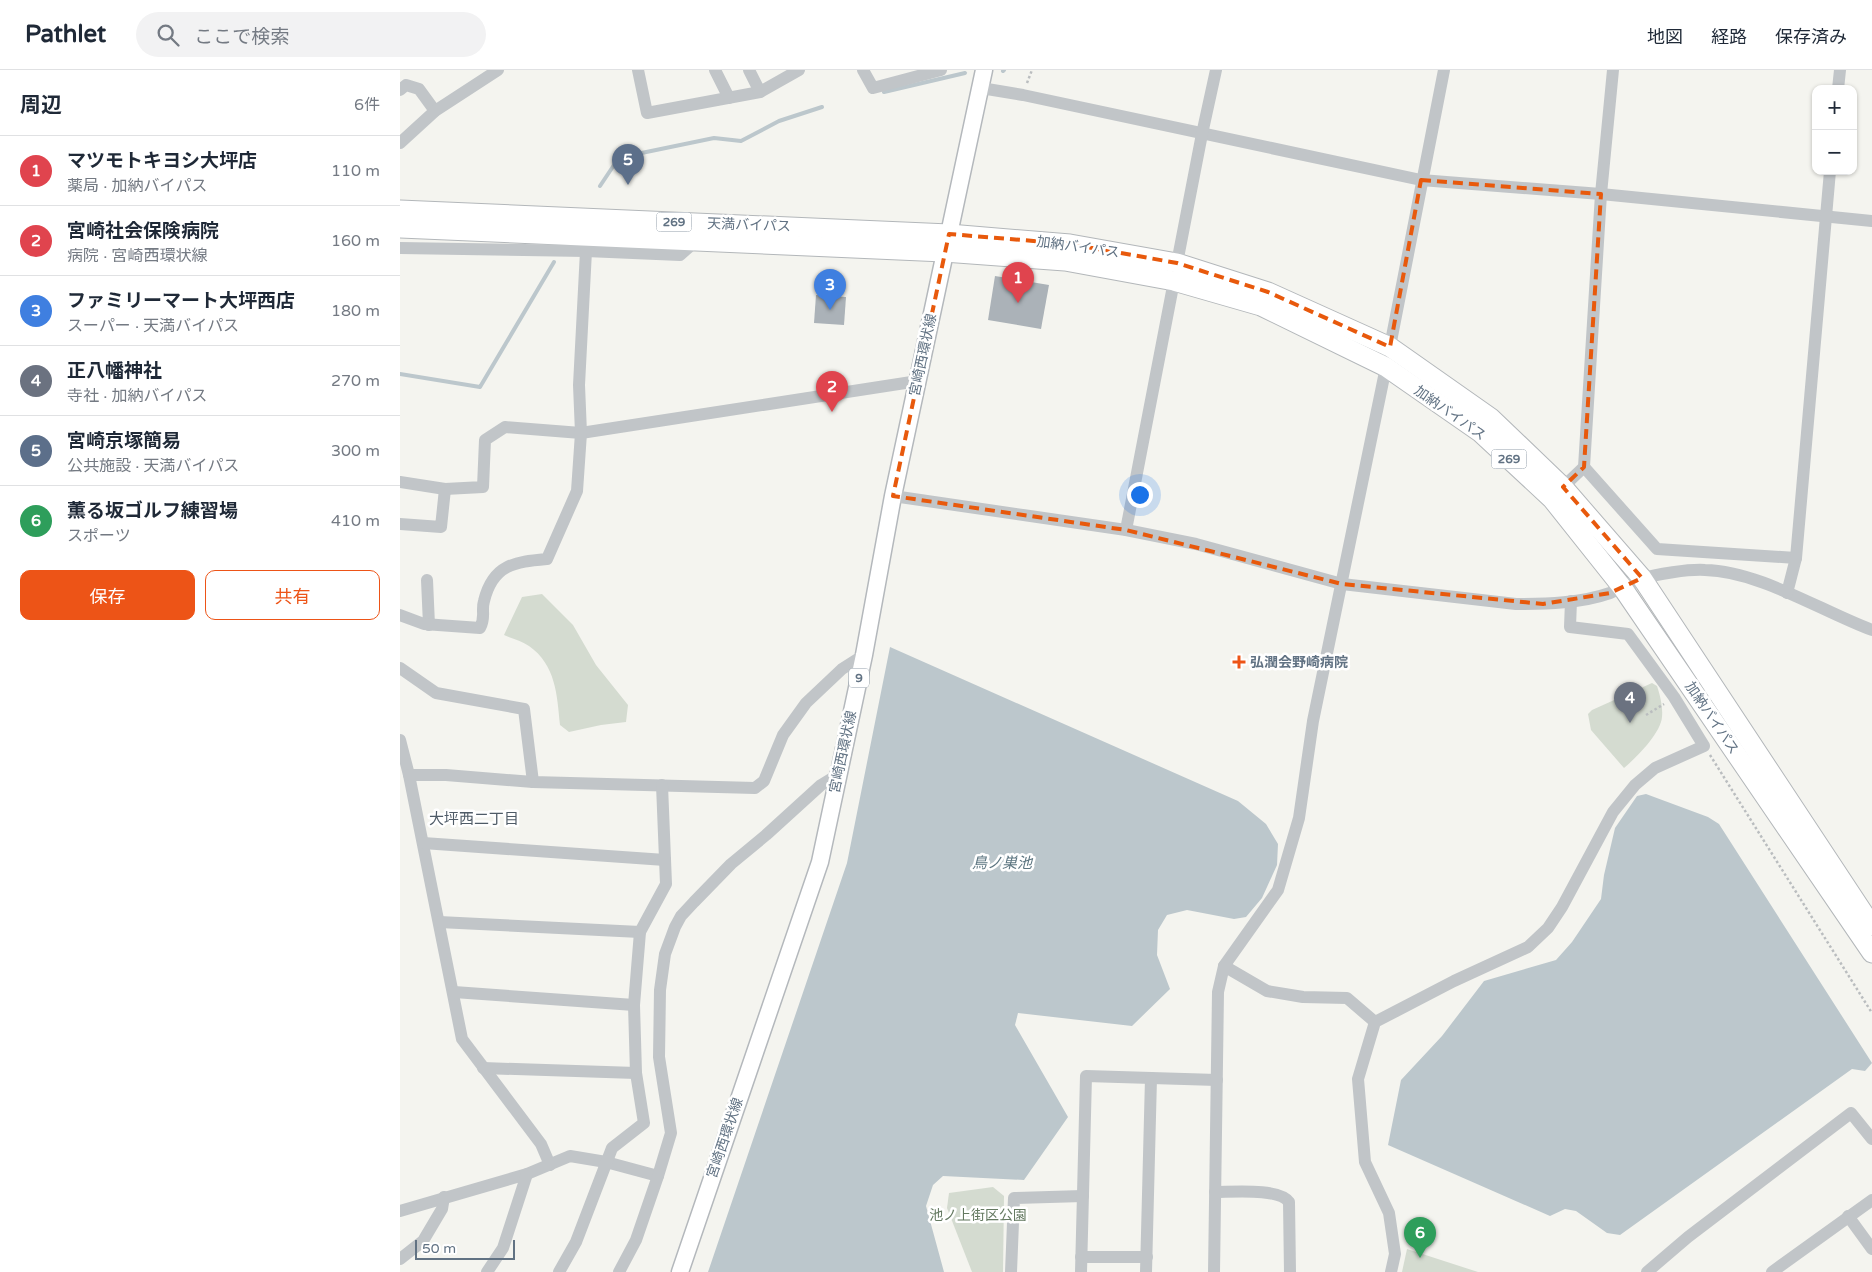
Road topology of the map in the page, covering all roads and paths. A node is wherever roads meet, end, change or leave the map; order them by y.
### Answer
1 (498, 70) edge
2 (638, 70) edge
3 (715, 70) edge
4 (749, 70) edge
5 (799, 70) edge
6 (863, 70) edge
7 (941, 70) edge
8 (984, 70) edge
9 (1216, 70) edge
10 (1444, 70) edge
11 (1614, 70) edge
12 (1840, 70) edge
13 (1838, 85) edge
14 (981, 88) junction
15 (400, 90) edge
16 (760, 92) junction
17 (729, 98) junction
18 (435, 111) junction
19 (1202, 134) junction
20 (400, 143) edge
21 (1830, 175) edge
22 (1422, 180) junction
23 (1601, 194) junction
24 (400, 210) edge
25 (1825, 217) junction
26 (1872, 222) edge
27 (400, 228) edge
28 (697, 240) junction
29 (946, 243) junction
30 (400, 248) edge
31 (586, 251) junction
32 (1175, 272) junction
33 (1390, 347) junction
34 (1386, 368) junction
35 (918, 381) junction
36 (581, 433) junction
37 (1584, 467) junction
38 (400, 482) edge
39 (1563, 487) junction
40 (445, 489) junction
41 (893, 496) junction
42 (400, 524) edge
43 (1126, 530) junction
44 (1796, 558) junction
45 (1642, 578) junction
46 (426, 580) dead end
47 (1342, 584) junction
48 (1622, 587) junction
49 (1787, 593) junction
50 (1572, 601) junction
51 (400, 616) edge
52 (429, 625) junction
53 (1872, 630) edge
54 (864, 655) junction
55 (400, 668) edge
56 (1674, 698) junction
57 (1646, 715) dead end
58 (400, 740) edge
59 (1704, 746) junction
60 (839, 774) junction
61 (410, 775) junction
62 (533, 782) junction
63 (662, 785) junction
64 (423, 843) junction
65 (665, 860) junction
66 (439, 922) junction
67 (1872, 926) edge
68 (640, 932) junction
69 (1872, 953) edge
70 (1224, 966) junction
71 (454, 992) junction
72 (634, 1005) junction
73 (1872, 1013) edge
74 (1375, 1022) junction
75 (484, 1068) junction
76 (636, 1073) junction
77 (1151, 1078) junction
78 (1217, 1080) junction
79 (1872, 1139) edge
80 (606, 1162) junction
81 (550, 1165) junction
82 (527, 1174) junction
83 (658, 1176) junction
84 (1215, 1192) junction
85 (1083, 1196) junction
86 (444, 1197) junction
87 (1872, 1200) edge
88 (400, 1211) edge
89 (1848, 1216) junction
90 (1872, 1249) edge
91 (1146, 1256) junction
92 (1081, 1257) junction
93 (400, 1259) edge
94 (486, 1272) edge
95 (559, 1272) edge
96 (619, 1272) edge
97 (680, 1272) edge
98 (1011, 1272) edge
99 (1081, 1272) edge
100 (1146, 1272) edge
101 (1214, 1272) edge
102 (1290, 1272) edge
103 (1391, 1272) edge
104 (1647, 1272) edge
105 (1772, 1272) edge

1 - 18 street
2 - 17 street
3 - 17 street
4 - 16 street
5 - 16 street
6 - 7 street
8 - 14 main road, 宮崎西環状線 / 9
9 - 19 street
10 - 22 street
11 - 23 street
12 - 13 street
14 - 19 street
14 - 29 main road, 宮崎西環状線 / 9
15 - 18 street
16 - 17 street
18 - 20 street
19 - 22 street
19 - 32 street
21 - 25 street
22 - 23 street
22 - 33 street
23 - 25 street
23 - 37 street
24 - 29 highway, 天満バイパス / 269
25 - 26 street
25 - 44 street
27 - 28 highway, 天満バイパス / 269
28 - 29 highway, 天満バイパス / 269
28 - 31 street
29 - 32 highway, 加納バイパス / 269
29 - 35 main road, 宮崎西環状線 / 9
30 - 31 street
31 - 36 street
32 - 33 highway, 加納バイパス / 269
32 - 34 highway, 加納バイパス / 269
32 - 43 street
33 - 34 street
33 - 39 highway, 加納バイパス / 269
34 - 47 street
34 - 48 highway, 加納バイパス / 269
35 - 36 street
35 - 41 main road, 宮崎西環状線 / 9
36 - 40 street
36 - 52 street
37 - 39 street
37 - 44 street
38 - 40 street
39 - 45 highway, 加納バイパス / 269
40 - 42 street
41 - 43 street
41 - 54 main road, 宮崎西環状線 / 9
43 - 47 street
44 - 49 street
45 - 48 street
45 - 49 street
45 - 67 highway, 加納バイパス / 269
46 - 52 street
47 - 50 street
47 - 70 street
48 - 50 street
48 - 69 highway, 加納バイパス / 269
49 - 53 street
50 - 56 street
51 - 52 street
54 - 60 main road, 宮崎西環状線 / 9
54 - 63 street
55 - 62 street
56 - 57 path
56 - 59 street
58 - 61 street
59 - 73 path
59 - 74 street
60 - 83 street
60 - 97 main road, 宮崎西環状線 / 9
61 - 62 street
61 - 64 street
62 - 63 street
63 - 65 street
64 - 65 street
64 - 66 street
65 - 68 street
66 - 68 street
66 - 71 street
68 - 72 street
70 - 74 street
70 - 78 street
71 - 72 street
71 - 75 street
72 - 76 street
74 - 103 street
75 - 76 street
75 - 81 street
76 - 80 street
77 - 78 street
77 - 85 street
77 - 91 street
78 - 84 street
79 - 104 street
80 - 81 street
80 - 83 street
80 - 95 street
81 - 82 street
82 - 86 street
82 - 94 street
83 - 96 street
84 - 101 street
84 - 102 street
85 - 92 street
85 - 98 street
86 - 88 street
86 - 93 street
87 - 89 street
89 - 90 street
89 - 105 street
91 - 92 street
91 - 100 street
92 - 99 street

